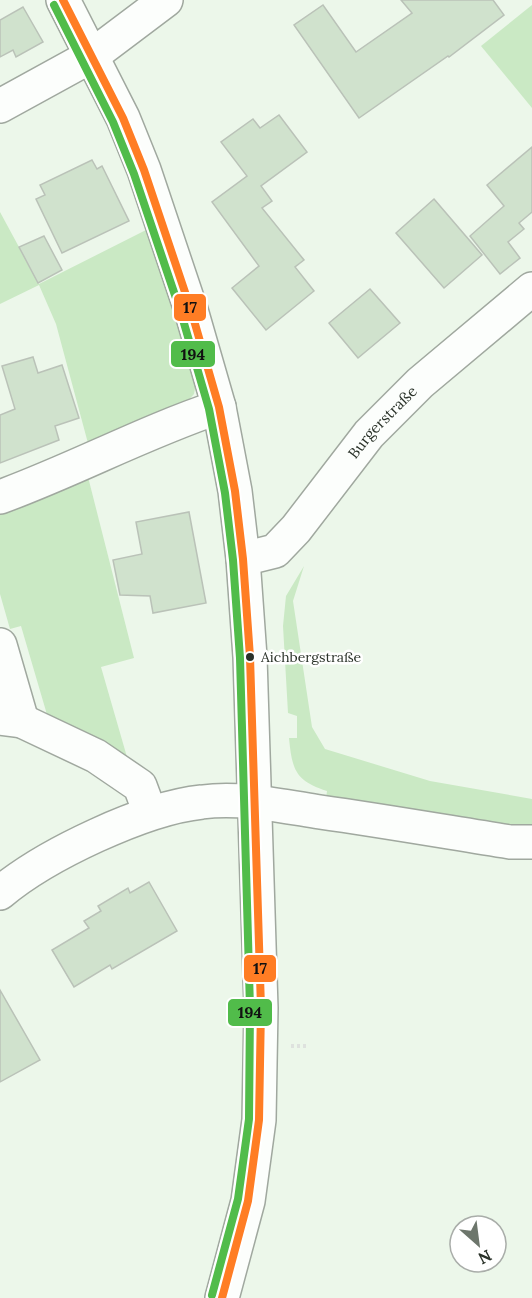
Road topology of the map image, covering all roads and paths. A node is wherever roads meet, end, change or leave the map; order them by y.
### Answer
1 (63, 0) edge
2 (166, 0) edge
3 (93, 55) junction
4 (0, 106) edge
5 (532, 289) edge
6 (219, 407) junction
7 (0, 497) edge
8 (243, 559) junction
9 (0, 645) edge
10 (11, 719) edge
11 (255, 802) junction
12 (150, 813) junction
13 (532, 842) edge
14 (0, 893) edge
15 (222, 1298) edge

1 - 3 street
2 - 3 street
3 - 4 street
3 - 6 street
5 - 8 street, Burgerstraße
6 - 7 street
6 - 8 street
8 - 11 street
9 - 10 street
10 - 12 street
11 - 12 street
11 - 13 street
11 - 15 street
12 - 14 street

